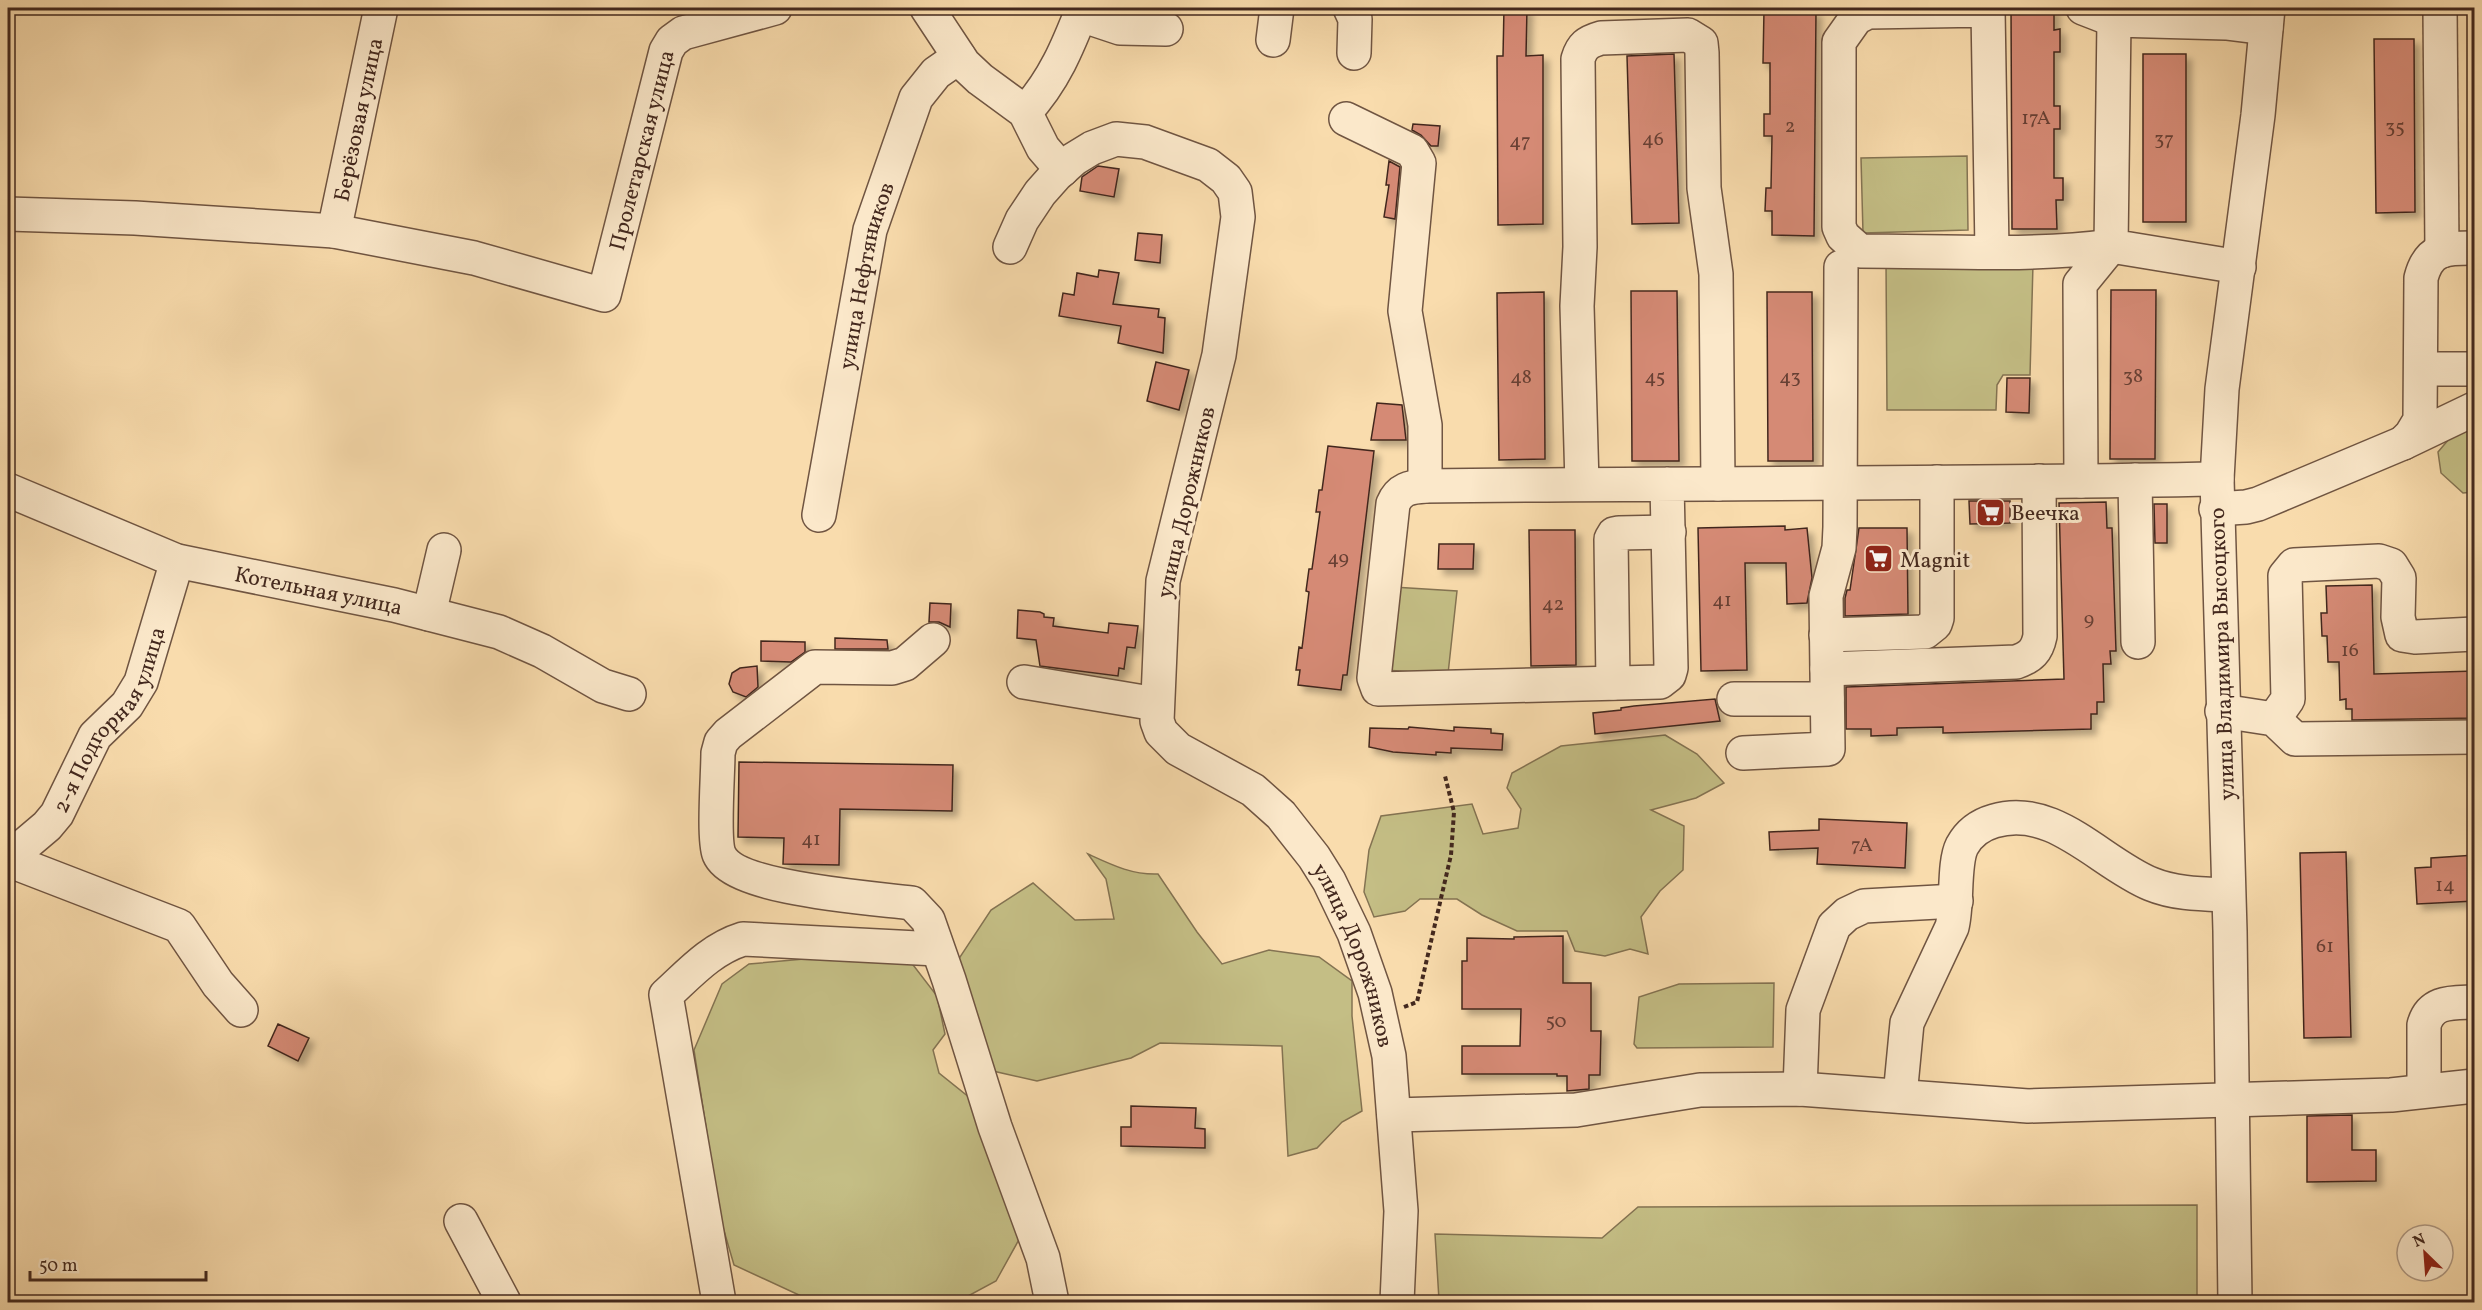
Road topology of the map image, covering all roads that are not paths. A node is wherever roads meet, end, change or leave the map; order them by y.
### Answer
1 (381, 8) edge
2 (776, 8) edge
3 (927, 8) edge
4 (1277, 8) edge
5 (1350, 8) edge
6 (2083, 8) edge
7 (2440, 8) edge
8 (1990, 9) edge
9 (1082, 11) edge
10 (2267, 18) edge
11 (2114, 20) junction
12 (1166, 29) dead end
13 (1273, 40) dead end
14 (1354, 52) dead end
15 (959, 57) junction
16 (1025, 112) junction
17 (1346, 119) dead end
18 (1062, 170) junction
19 (8, 214) edge
20 (334, 231) junction
21 (2111, 246) junction
22 (1010, 247) dead end
23 (2475, 248) edge
24 (1992, 251) junction
25 (2442, 251) junction
26 (1841, 267) dead end
27 (2239, 267) junction
28 (2421, 369) junction
29 (2475, 369) edge
30 (2475, 410) edge
31 (2403, 444) junction
32 (2134, 480) junction
33 (2038, 481) junction
34 (2081, 481) junction
35 (1936, 482) junction
36 (1582, 484) junction
37 (1666, 484) junction
38 (1719, 484) junction
39 (1839, 484) junction
40 (1417, 487) junction
41 (8, 490) edge
42 (2217, 494) junction
43 (819, 515) dead end
44 (1669, 532) junction
45 (444, 550) dead end
46 (177, 561) junction
47 (429, 614) junction
48 (2475, 634) edge
49 (1826, 635) junction
50 (933, 640) dead end
51 (2138, 642) dead end
52 (1024, 682) dead end
53 (1613, 683) junction
54 (1827, 684) junction
55 (629, 694) dead end
56 (1734, 699) dead end
57 (1156, 704) junction
58 (2222, 711) junction
59 (2274, 719) junction
60 (2475, 737) edge
61 (1743, 753) dead end
62 (8, 859) edge
63 (2228, 896) junction
64 (1956, 901) junction
65 (937, 949) junction
66 (2475, 1002) edge
67 (241, 1010) dead end
68 (2475, 1086) edge
69 (1800, 1089) junction
70 (2424, 1089) junction
71 (1900, 1096) junction
72 (2232, 1101) junction
73 (1394, 1115) junction
74 (461, 1221) dead end
75 (504, 1302) edge
76 (719, 1302) edge
77 (1052, 1302) edge
78 (1397, 1302) edge
79 (2235, 1302) edge

1 - 20 street, Берёзовая улица
2 - 20 street, Пролетарская улица
3 - 15 street
4 - 13 street
5 - 14 street
6 - 11 street
7 - 25 street
8 - 24 street
8 - 24 street
9 - 12 street
9 - 16 street
10 - 11 street
10 - 27 street, улица Владимира Высоцкого
11 - 21 street
15 - 16 street
15 - 43 street, улица Нефтяников
16 - 18 street
17 - 40 street
18 - 22 street, улица Дорожников
18 - 57 street, улица Дорожников
19 - 20 street
21 - 24 street
21 - 27 street
21 - 34 street
23 - 25 street
25 - 28 street
26 - 39 street
27 - 42 street, улица Владимира Высоцкого
28 - 29 street
28 - 31 street
30 - 31 street
31 - 42 street
32 - 34 street
32 - 42 street
32 - 51 street
33 - 34 street
33 - 35 street
33 - 54 street
35 - 39 street
35 - 49 street
36 - 37 street
36 - 38 street
36 - 40 street
37 - 38 street
37 - 44 street
38 - 39 street
39 - 49 street
40 - 53 street
41 - 46 street, Котельная улица
42 - 58 street, улица Владимира Высоцкого
44 - 53 street
44 - 53 street
45 - 47 street
46 - 47 street, Котельная улица
46 - 62 street, 2-я Подгорная улица
47 - 55 street, Котельная улица
48 - 59 street
49 - 54 street
50 - 65 street
52 - 57 street
54 - 56 street
54 - 61 street
57 - 73 street, улица Дорожников
58 - 59 street
58 - 63 street, улица Владимира Высоцкого
59 - 60 street
62 - 67 street
63 - 64 street
63 - 72 street, улица Владимира Высоцкого
64 - 69 street
64 - 71 street
65 - 76 street
65 - 77 street
66 - 70 street
68 - 70 street
69 - 71 street
69 - 73 street
70 - 72 street
71 - 72 street
72 - 79 street, улица Владимира Высоцкого
73 - 78 street, улица Дорожников
74 - 75 street

